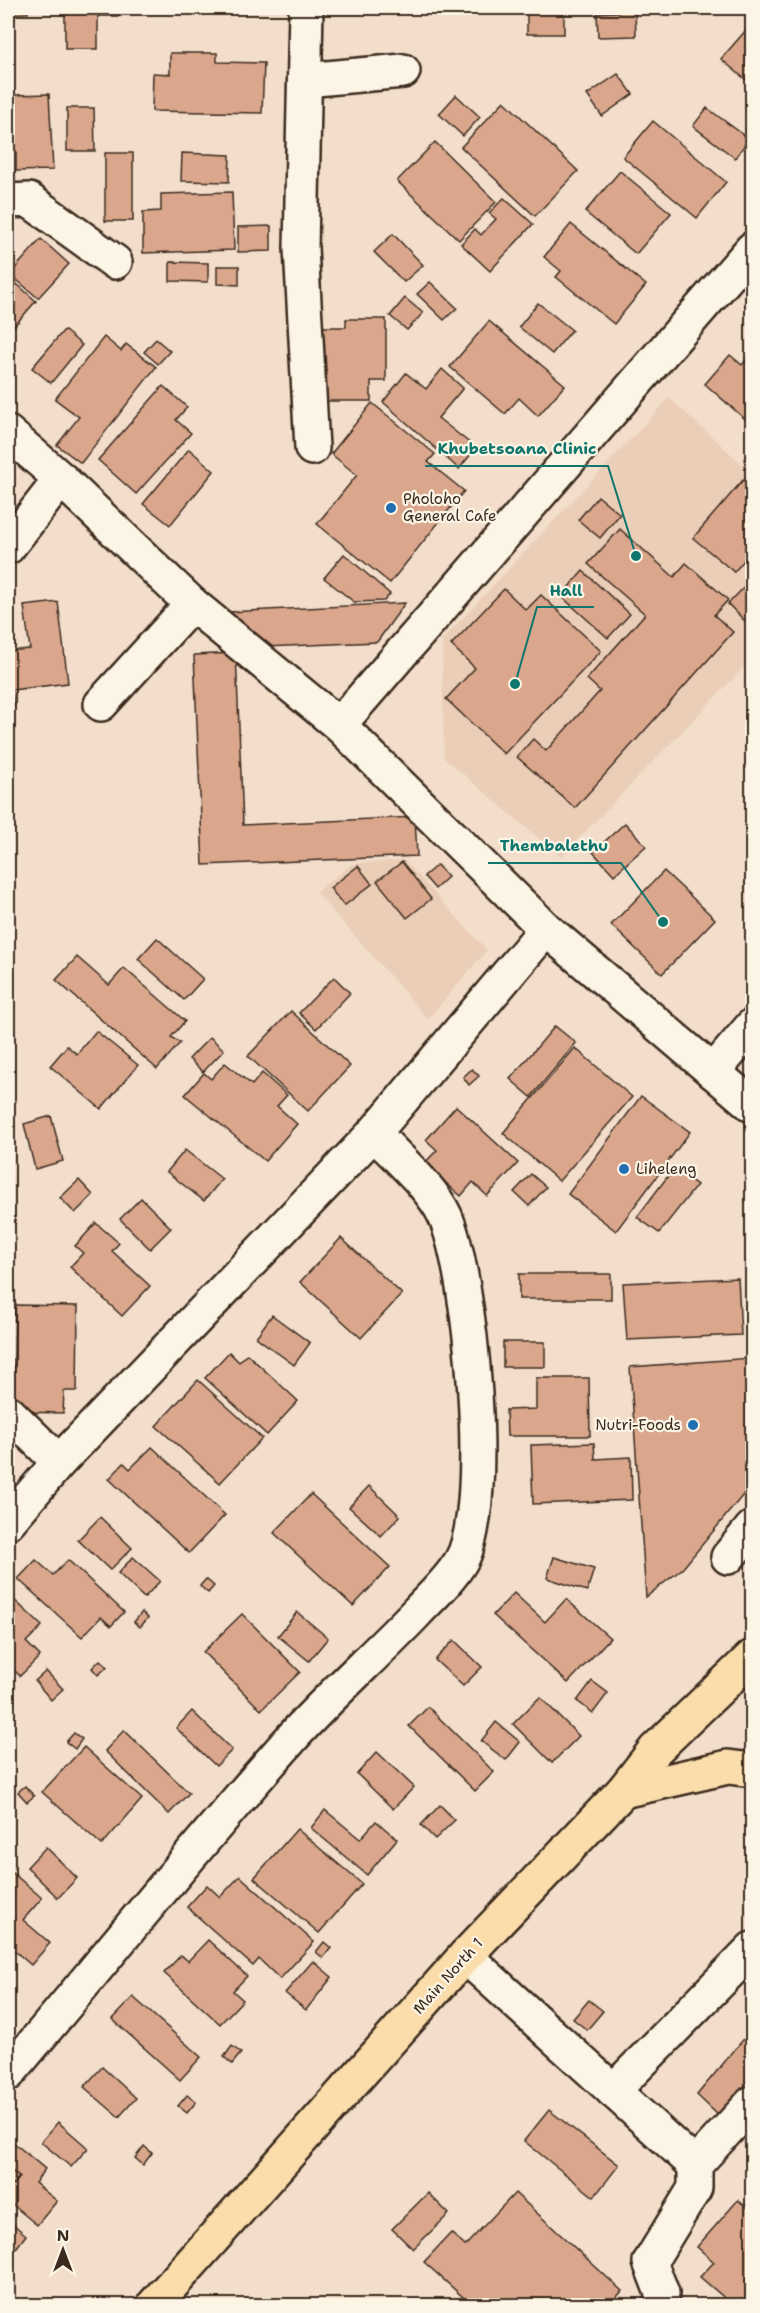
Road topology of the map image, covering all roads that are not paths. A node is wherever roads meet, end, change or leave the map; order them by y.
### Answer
1 (306, 8) edge
2 (403, 71) dead end
3 (305, 80) junction
4 (8, 201) edge
5 (752, 250) edge
6 (115, 262) dead end
7 (8, 434) edge
8 (312, 448) dead end
9 (62, 479) junction
10 (8, 547) edge
11 (192, 604) junction
12 (101, 704) dead end
13 (339, 725) junction
14 (546, 929) junction
15 (753, 1026) edge
16 (713, 1072) junction
17 (753, 1106) edge
18 (374, 1133) junction
19 (8, 1412) edge
20 (59, 1462) junction
21 (8, 1522) edge
22 (753, 1528) edge
23 (728, 1557) dead end
24 (752, 1661) edge
25 (753, 1770) edge
26 (624, 1791) junction
27 (753, 1949) edge
28 (465, 1956) junction
29 (8, 2074) edge
30 (613, 2091) junction
31 (753, 2103) edge
32 (695, 2165) junction
33 (153, 2306) edge
34 (661, 2306) edge

1 - 3 street
2 - 3 street
3 - 8 street
4 - 6 street
5 - 13 street
7 - 9 street
9 - 10 street
9 - 11 street
11 - 12 street
11 - 13 street
13 - 14 street
14 - 16 street
14 - 18 street
15 - 16 street
16 - 17 street
18 - 20 street
18 - 29 street
19 - 20 street
20 - 21 street
22 - 23 street
24 - 26 main road, Main North 1
25 - 26 main road
26 - 28 main road, Main North 1
27 - 30 street
28 - 30 street
28 - 33 main road, Main North 1
30 - 32 street
31 - 32 street
32 - 34 street

